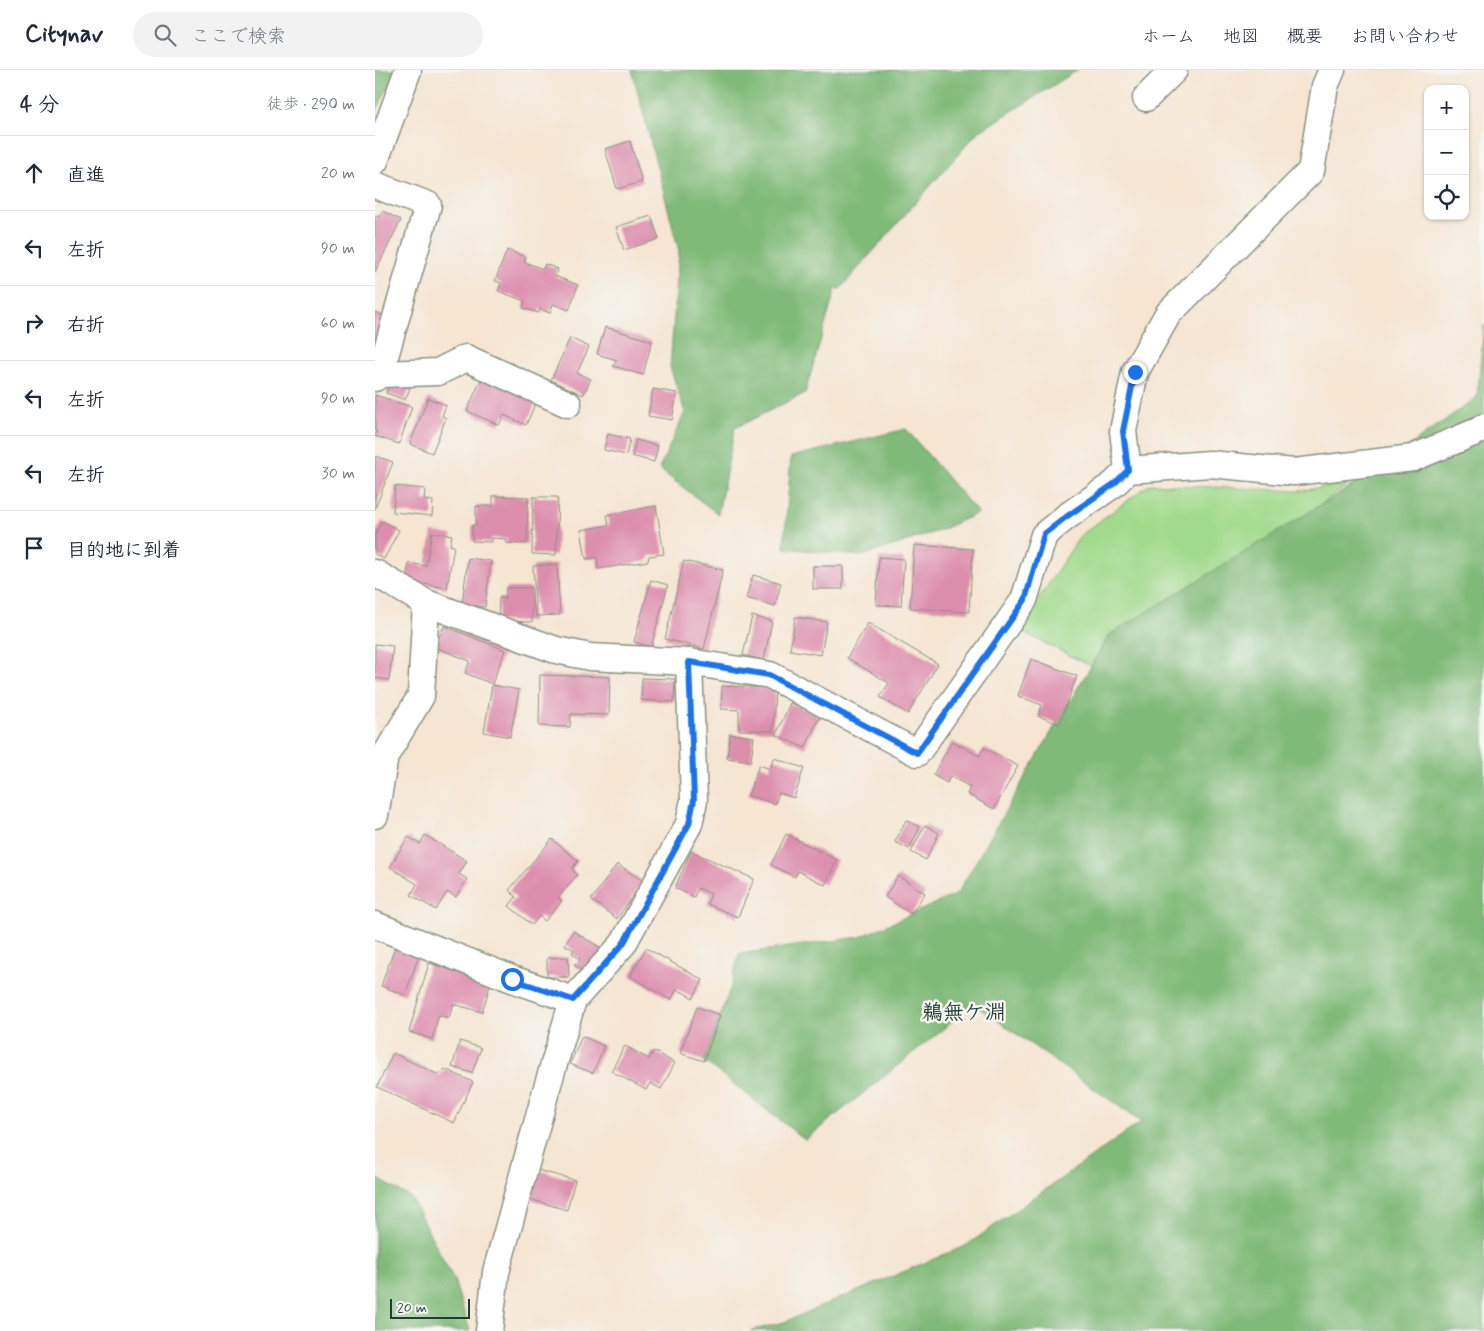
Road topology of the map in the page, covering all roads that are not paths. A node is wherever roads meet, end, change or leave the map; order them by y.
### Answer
1 (408, 70) edge
2 (1174, 70) edge
3 (1332, 70) edge
4 (1146, 98) dead end
5 (375, 161) edge
6 (375, 185) edge
7 (378, 376) edge
8 (568, 404) dead end
9 (1484, 427) edge
10 (1128, 470) junction
11 (375, 573) edge
12 (426, 603) junction
13 (689, 662) junction
14 (375, 815) edge
15 (375, 925) edge
16 (573, 1000) junction
17 (489, 1331) edge

1 - 5 street
2 - 4 street
3 - 10 street
6 - 7 street
7 - 8 street
9 - 10 street
10 - 13 street
11 - 12 street
12 - 13 street
12 - 14 street
13 - 16 street
15 - 16 street
16 - 17 street

